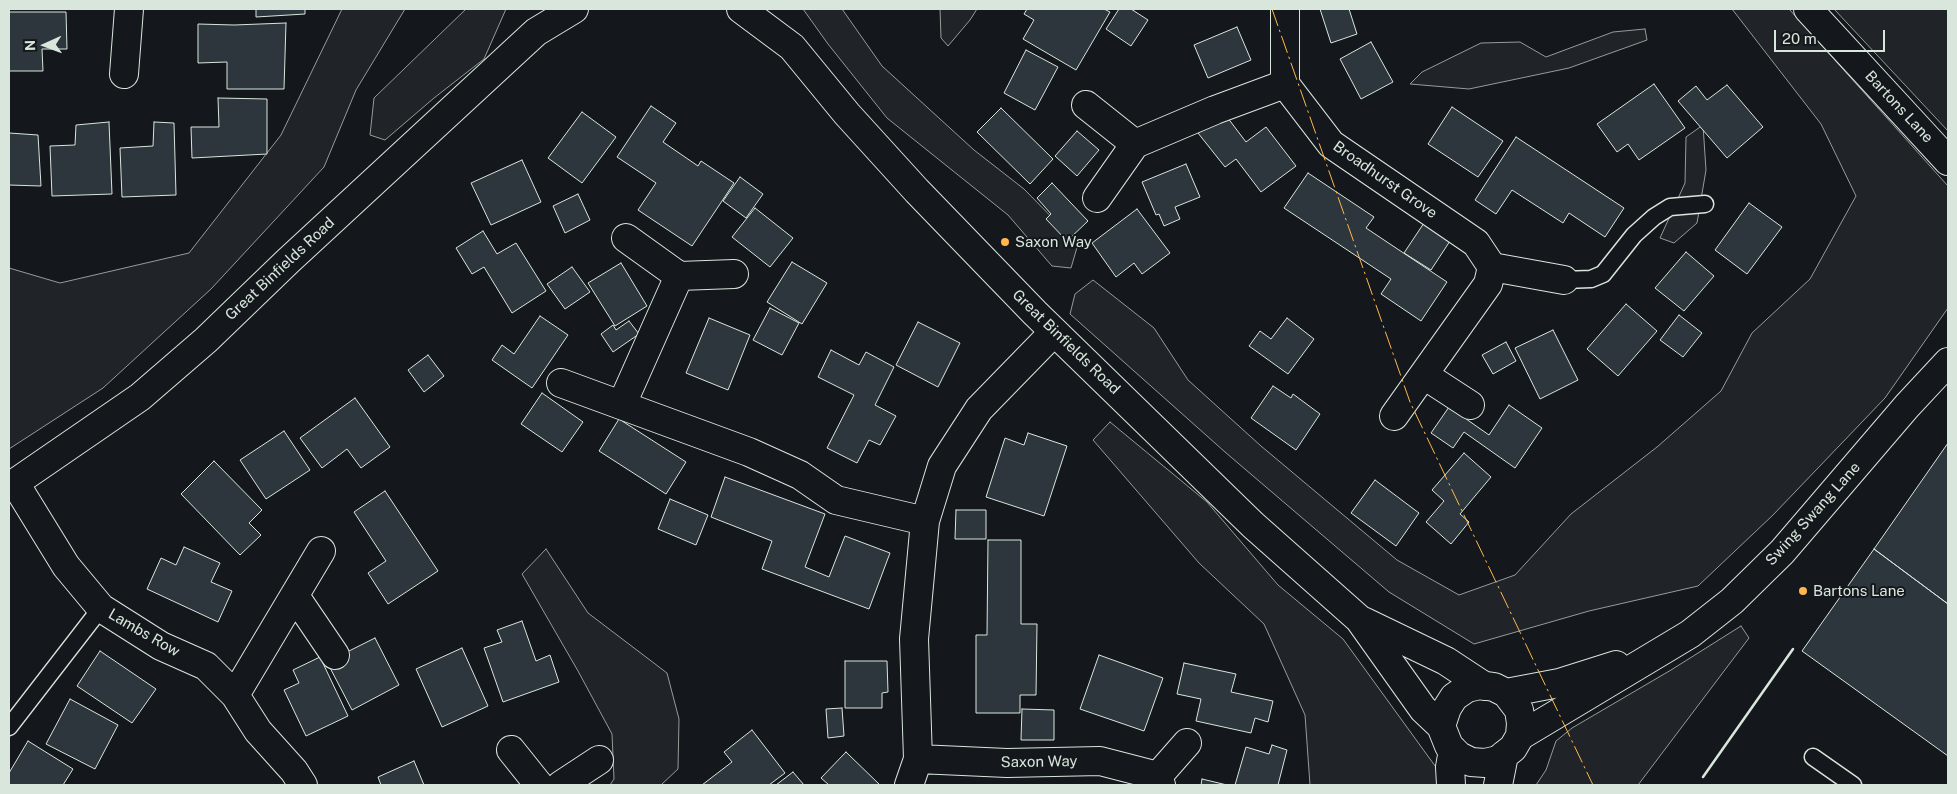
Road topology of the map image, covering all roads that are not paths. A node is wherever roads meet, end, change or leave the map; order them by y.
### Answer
1 (129, 9) edge
2 (550, 9) edge
3 (574, 9) edge
4 (741, 9) edge
5 (772, 9) edge
6 (1285, 9) edge
7 (1808, 9) edge
8 (536, 32) junction
9 (792, 47) junction
10 (124, 74) dead end
11 (1285, 84) junction
12 (1086, 105) dead end
13 (1135, 144) junction
14 (1948, 161) edge
15 (1097, 198) dead end
16 (1705, 204) dead end
17 (626, 238) dead end
18 (1492, 267) junction
19 (734, 274) dead end
20 (679, 276) junction
21 (1564, 280) joint
22 (1054, 332) junction
23 (1948, 362) edge
24 (1424, 375) junction
25 (561, 382) dead end
26 (622, 404) junction
27 (1470, 405) dead end
28 (1394, 416) dead end
29 (12, 485) edge
30 (925, 520) junction
31 (321, 551) dead end
32 (294, 596) junction
33 (101, 608) junction
34 (1359, 619) junction
35 (1662, 650) junction
36 (335, 655) dead end
37 (1495, 689) junction
38 (235, 695) junction
39 (9, 727) edge
40 (1447, 738) junction
41 (1187, 743) dead end
42 (1512, 746) junction
43 (511, 750) dead end
44 (1813, 757) dead end
45 (918, 759) junction
46 (599, 760) dead end
47 (1160, 781) edge
48 (303, 785) edge
49 (539, 785) edge
50 (561, 785) edge
51 (909, 785) edge
52 (1451, 785) edge
53 (1498, 785) edge
54 (1853, 785) edge

1 - 10 street
2 - 8 street, Great Binfields Road
3 - 8 street, Great Binfields Road
4 - 9 street, Great Binfields Road
5 - 9 street, Great Binfields Road
6 - 11 street
7 - 14 street, Bartons Lane
8 - 29 street, Great Binfields Road
9 - 22 street, Great Binfields Road
11 - 13 street
11 - 18 street, Broadhurst Grove
12 - 13 street
13 - 15 street
16 - 21 lane
17 - 20 street
18 - 21 street
18 - 24 street
19 - 20 street
20 - 26 street
22 - 30 street
22 - 34 street, Great Binfields Road
23 - 35 street, Swing Swang Lane
24 - 27 street
24 - 28 street
25 - 26 street
26 - 30 street
29 - 33 street, Lambs Row
30 - 45 street
31 - 32 street
32 - 36 street
32 - 38 street
33 - 38 street, Lambs Row
33 - 39 lane
34 - 37 street, Great Binfields Road
34 - 40 street, Great Binfields Road
35 - 37 street, Swing Swang Lane
35 - 42 street, Swing Swang Lane
37 - 40 street
37 - 42 street
38 - 48 street, Lambs Row
40 - 42 street
40 - 52 street
41 - 47 street, Saxon Way
42 - 53 street
43 - 49 street
44 - 54 lane
45 - 47 street, Saxon Way
45 - 51 street
46 - 50 street

